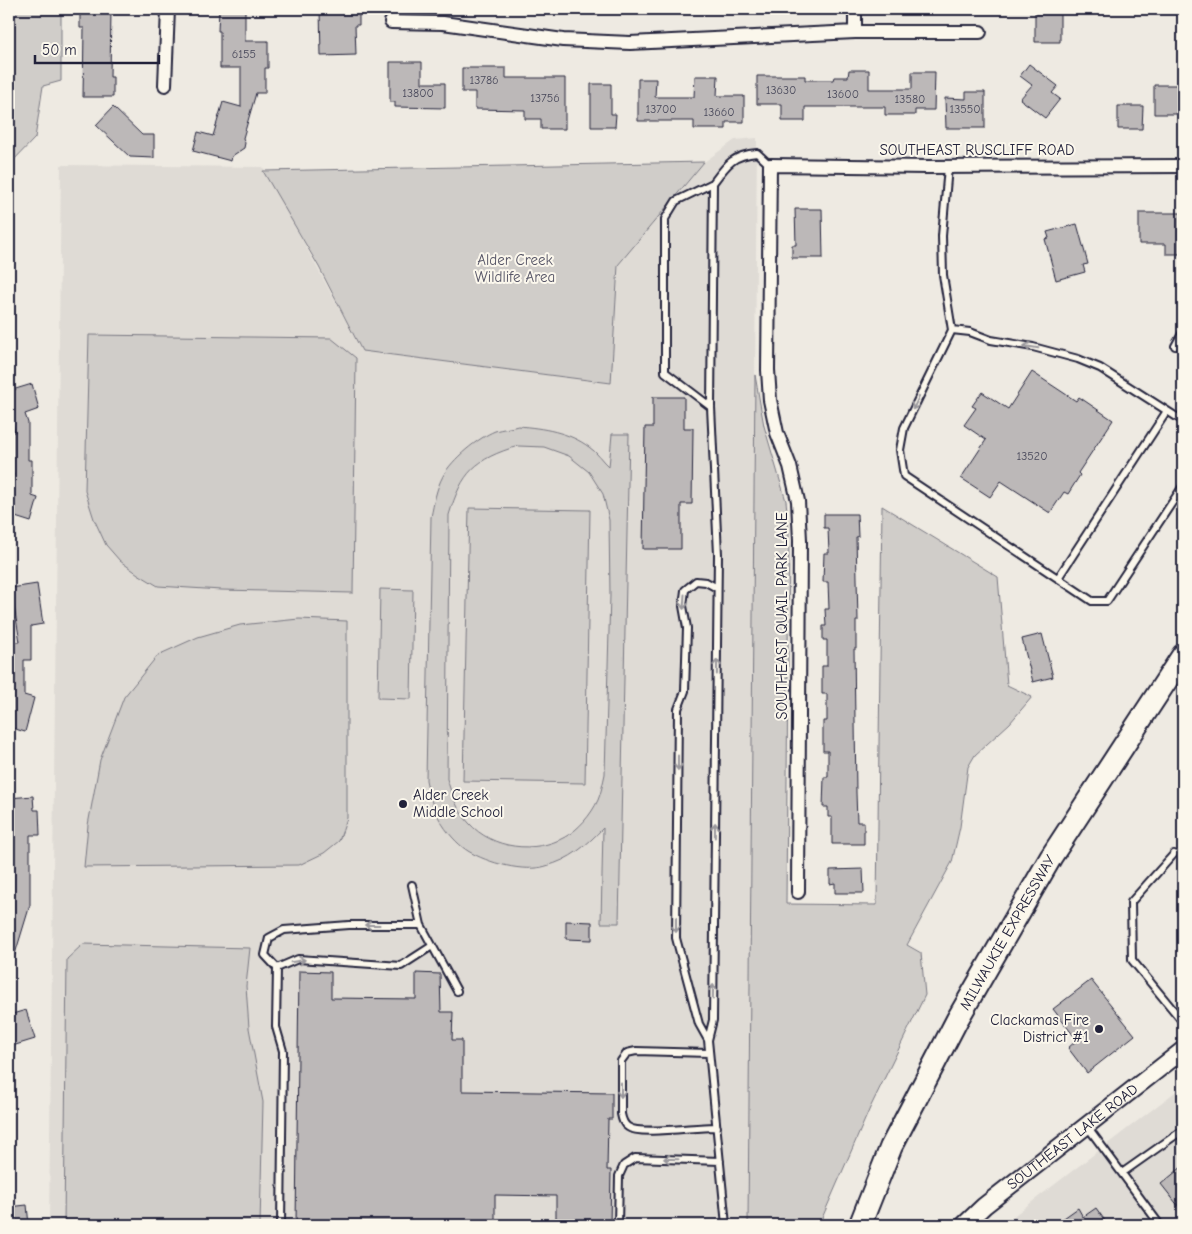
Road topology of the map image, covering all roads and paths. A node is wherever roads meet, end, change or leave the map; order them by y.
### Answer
1 (168, 9) edge
2 (855, 9) edge
3 (391, 22) dead end
4 (855, 32) junction
5 (980, 32) dead end
6 (165, 85) dead end
7 (770, 165) junction
8 (1183, 166) edge
9 (948, 167) junction
10 (713, 183) junction
11 (952, 330) junction
12 (1183, 332) edge
13 (1175, 346) dead end
14 (711, 406) junction
15 (1167, 411) junction
16 (1183, 421) edge
17 (1183, 486) edge
18 (1058, 578) junction
19 (717, 588) junction
20 (1183, 655) edge
21 (1174, 854) dead end
22 (412, 885) dead end
23 (798, 892) dead end
24 (421, 925) junction
25 (432, 946) junction
26 (277, 968) junction
27 (457, 991) dead end
28 (1183, 1022) edge
29 (708, 1040) junction
30 (1183, 1050) edge
31 (709, 1053) junction
32 (1086, 1125) junction
33 (716, 1126) junction
34 (1183, 1130) edge
35 (720, 1161) junction
36 (1122, 1173) junction
37 (281, 1225) edge
38 (618, 1225) edge
39 (726, 1225) edge
40 (860, 1225) edge
41 (964, 1225) edge
42 (1160, 1225) edge

1 - 6 street
2 - 4 street
3 - 4 street
4 - 5 street
7 - 9 street, SOUTHEAST RUSCLIFF ROAD
7 - 10 lane
7 - 23 street, SOUTHEAST QUAIL PARK LANE
8 - 9 street, SOUTHEAST RUSCLIFF ROAD
9 - 11 lane
10 - 14 lane
10 - 14 lane
15 -> 11 lane
11 -> 18 lane
12 - 13 lane
14 - 19 lane
15 - 16 lane
15 - 18 lane
17 - 18 lane
29 -> 19 lane
19 -> 29 lane
20 - 40 highway, MILWAUKIE EXPRESSWAY
21 - 28 lane
22 - 24 lane
24 - 25 lane
24 -> 26 lane
26 -> 25 lane
25 - 27 lane
26 - 37 lane
29 - 31 lane
30 - 32 street, SOUTHEAST LAKE ROAD
31 - 33 lane
31 -> 33 lane
32 - 36 lane
32 - 41 street, SOUTHEAST LAKE ROAD
33 - 35 lane
34 - 36 lane
35 -> 38 lane
35 - 39 lane
36 - 42 lane

